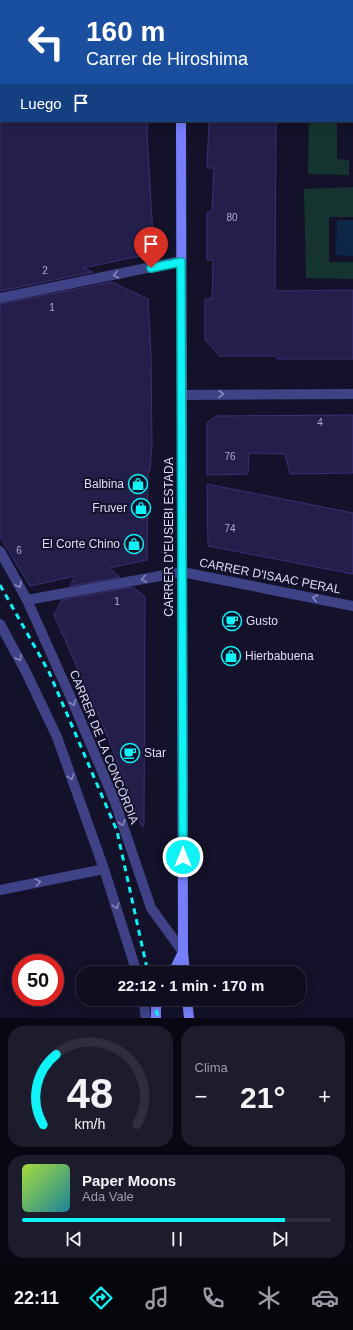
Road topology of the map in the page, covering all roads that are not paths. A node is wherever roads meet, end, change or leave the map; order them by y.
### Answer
1 (181, 122) edge
2 (181, 262) junction
3 (0, 298) edge
4 (353, 394) edge
5 (182, 395) junction
6 (0, 551) edge
7 (182, 572) junction
8 (27, 600) junction
9 (353, 606) edge
10 (0, 624) edge
11 (104, 869) junction
12 (0, 890) edge
13 (183, 952) junction
14 (135, 966) edge
15 (176, 966) edge
16 (184, 966) edge
17 (144, 1006) edge
18 (156, 1006) edge
19 (188, 1006) edge
20 (146, 1018) edge
21 (156, 1018) edge
22 (189, 1018) edge

1 - 2 main road, CARRER D'EUSEBI ESTADA
2 -> 3 street
2 - 5 main road, CARRER D'EUSEBI ESTADA
5 -> 4 street
5 - 7 main road, CARRER D'EUSEBI ESTADA
6 -> 8 street, CARRER DE LA CONCÒRDIA
7 -> 8 street
9 -> 7 street, CARRER D'ISAAC PERAL
7 - 13 main road, CARRER D'EUSEBI ESTADA
8 -> 13 street, CARRER DE LA CONCÒRDIA
10 -> 11 street
12 -> 11 street
11 -> 14 street
13 - 15 main road, CARRER D'EUSEBI ESTADA
13 - 16 main road, CARRER D'EUSEBI ESTADA
17 - 20 street
18 - 21 main road
19 - 22 main road

